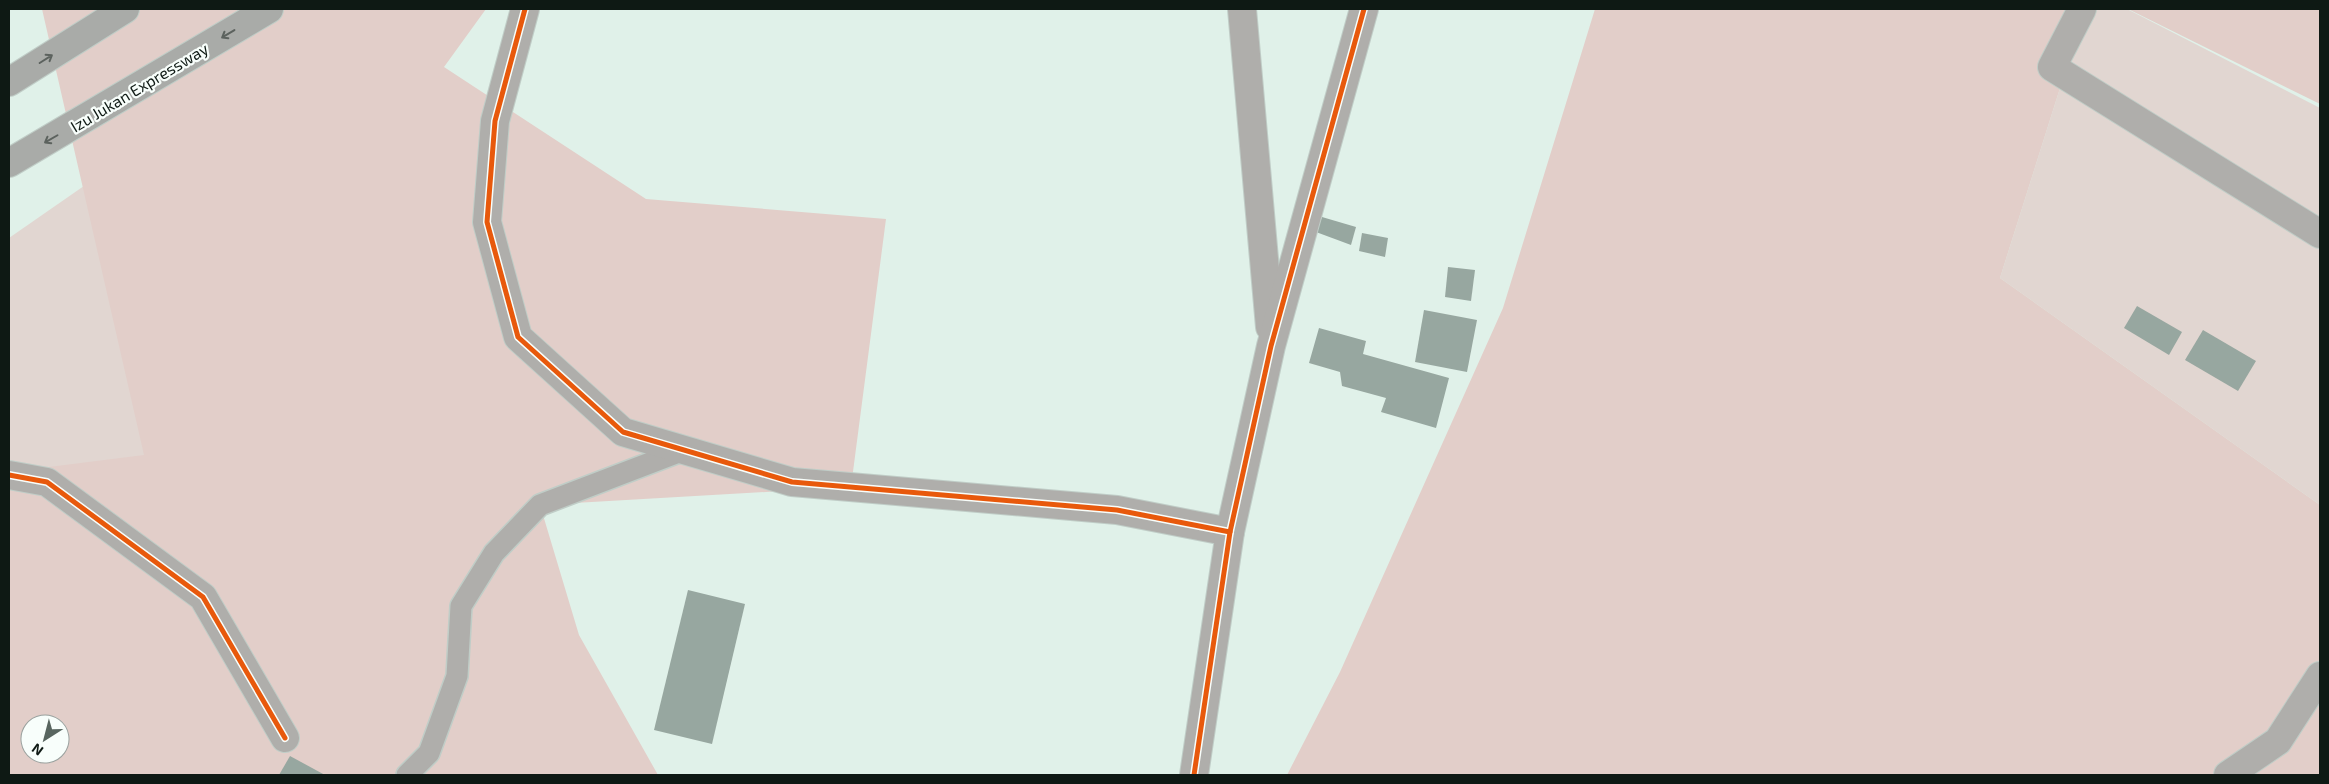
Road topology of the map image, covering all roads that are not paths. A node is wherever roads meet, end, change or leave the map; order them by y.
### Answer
1 (125, 9) edge
2 (269, 9) edge
3 (525, 9) edge
4 (1242, 9) edge
5 (1364, 9) edge
6 (2082, 9) edge
7 (9, 82) edge
8 (9, 163) edge
9 (2320, 234) edge
10 (1271, 346) junction
11 (684, 450) junction
12 (9, 474) edge
13 (1230, 532) junction
14 (2320, 676) edge
15 (285, 738) dead end
16 (407, 775) edge
17 (1194, 775) edge
18 (2228, 775) edge

7 -> 1 highway
2 -> 8 highway, Izu Jukan Expressway
3 - 11 street
4 - 10 street
5 - 10 street
6 - 9 street
10 - 13 street
11 - 13 street
11 - 16 lane
12 - 15 street
13 - 17 street
14 - 18 street

